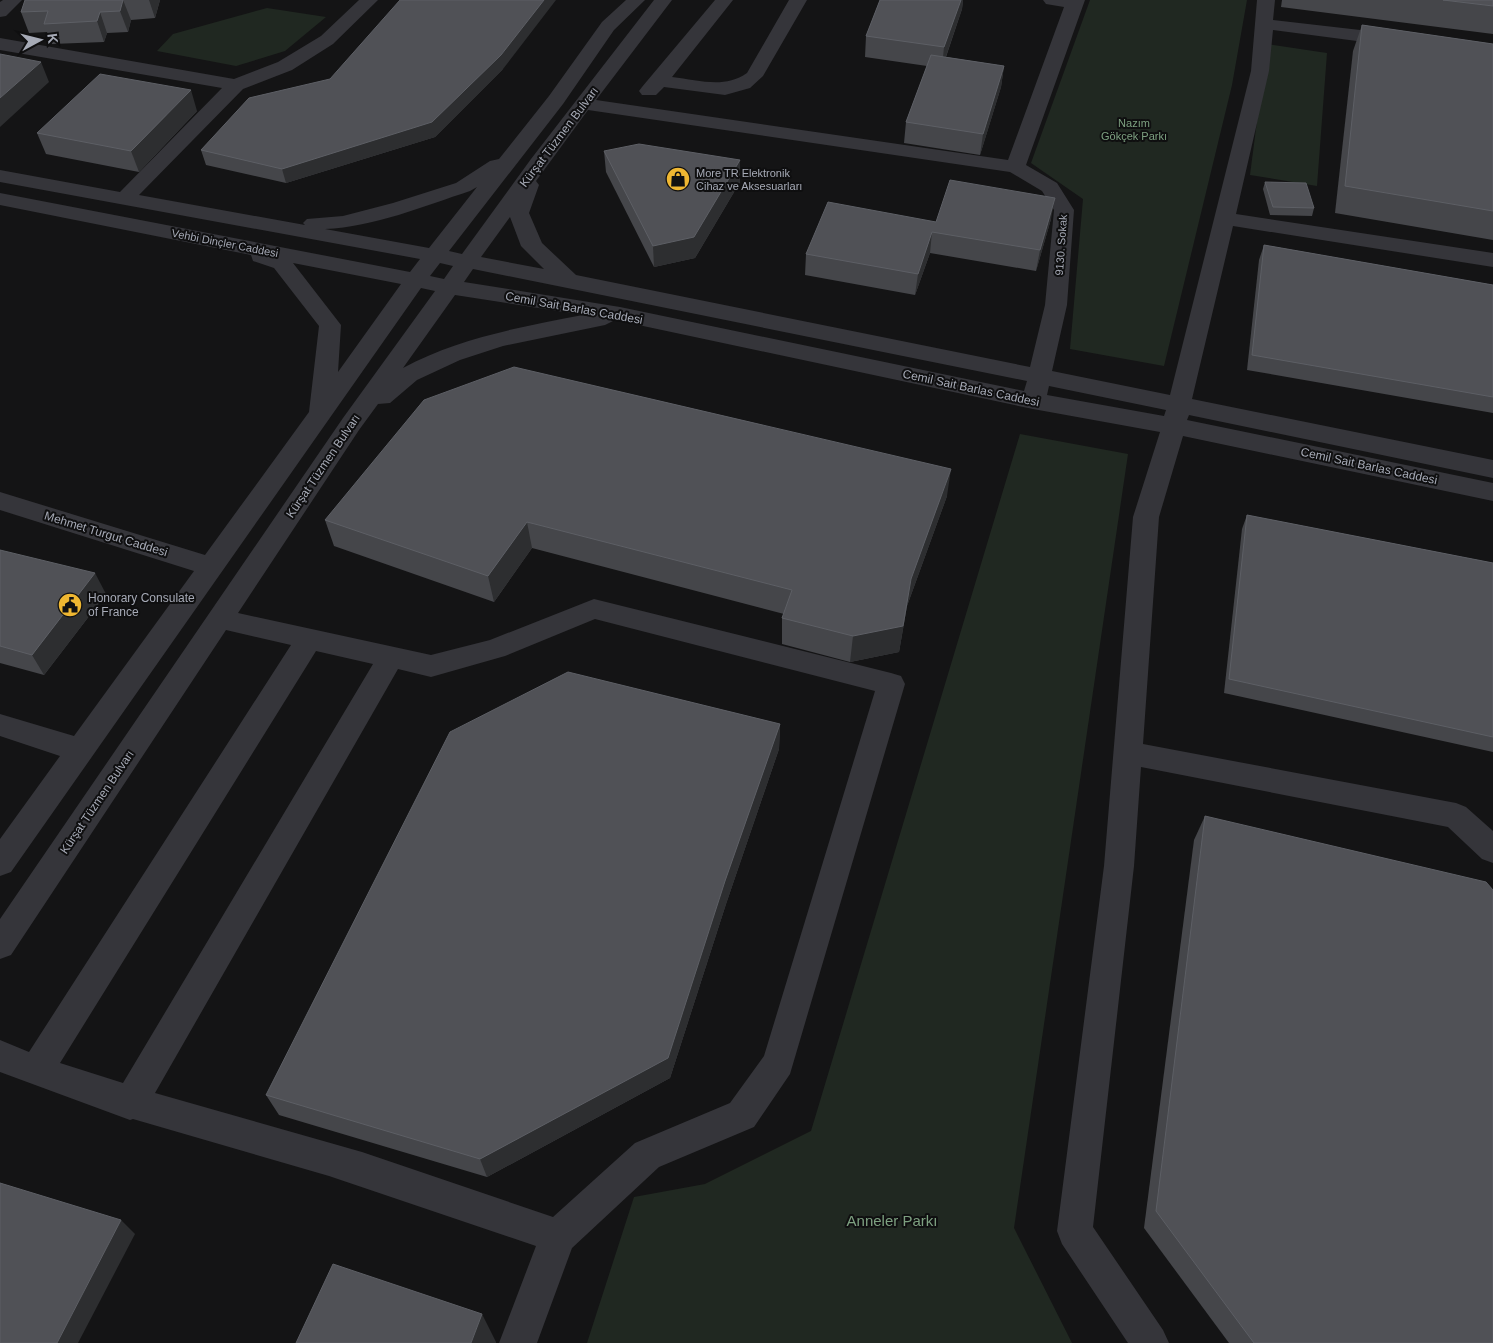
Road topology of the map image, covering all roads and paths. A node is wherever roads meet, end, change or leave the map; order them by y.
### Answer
1 (13, 0) edge
2 (369, 0) edge
3 (636, 0) edge
4 (663, 0) edge
5 (724, 0) edge
6 (798, 0) edge
7 (1052, 0) edge
8 (1266, 0) edge
9 (1075, 2) edge
10 (0, 12) edge
11 (1264, 24) junction
12 (1416, 43) edge
13 (0, 44) edge
14 (659, 81) junction
15 (236, 85) junction
16 (584, 104) junction
17 (627, 110) junction
18 (515, 153) junction
19 (538, 163) junction
20 (1015, 167) junction
21 (0, 176) edge
22 (125, 198) junction
23 (0, 199) edge
24 (1224, 218) junction
25 (269, 224) junction
26 (217, 241) junction
27 (434, 256) junction
28 (1493, 260) edge
29 (468, 261) junction
30 (416, 279) junction
31 (570, 280) junction
32 (449, 287) junction
33 (620, 314) junction
34 (1039, 378) junction
35 (1033, 401) junction
36 (1177, 416) junction
37 (319, 417) junction
38 (351, 424) junction
39 (1493, 469) edge
40 (1493, 492) edge
41 (0, 502) edge
42 (212, 567) junction
43 (221, 619) junction
44 (310, 638) junction
45 (391, 658) junction
46 (0, 725) edge
47 (80, 750) junction
48 (1128, 753) junction
49 (1493, 850) edge
50 (0, 863) edge
51 (0, 945) edge
52 (0, 1056) edge
53 (36, 1071) junction
54 (130, 1104) junction
55 (558, 1236) junction
56 (518, 1343) edge
57 (1150, 1343) edge

1 - 10 street
2 - 15 street
3 - 18 street, Kürşat Tüzmen Bulvarı
4 - 16 street, Kürşat Tüzmen Bulvarı
5 - 14 street
6 - 14 street
7 - 9 street
8 - 11 street
9 - 20 street
11 - 12 street
11 - 24 street
13 - 15 street
14 - 17 street
15 - 22 street
16 - 17 street
16 - 19 street, Kürşat Tüzmen Bulvarı
17 - 20 street
18 - 25 street
18 - 27 street, Kürşat Tüzmen Bulvarı
19 - 29 street, Kürşat Tüzmen Bulvarı
19 - 31 street
20 - 34 street, 9130. Sokak
21 - 22 street
22 - 25 street
23 - 26 street, Vehbi Dinçler Caddesi
24 - 28 street
24 - 36 street
25 - 27 street, Cemil Sait Barlas Caddesi
26 - 30 street, Vehbi Dinçler Caddesi
26 - 37 street
27 - 29 street, Cemil Sait Barlas Caddesi
27 - 30 street, Kürşat Tüzmen Bulvarı
29 - 31 street, Cemil Sait Barlas Caddesi
29 - 32 street, Kürşat Tüzmen Bulvarı
30 - 32 street, Vehbi Dinçler Caddesi
30 - 37 street, Kürşat Tüzmen Bulvarı
31 - 34 street, Cemil Sait Barlas Caddesi
32 - 33 street, Cemil Sait Barlas Caddesi
32 - 38 street, Kürşat Tüzmen Bulvarı
33 - 35 street, Cemil Sait Barlas Caddesi
33 - 38 street
34 - 35 street, 9130. Sokak
34 - 36 street, Cemil Sait Barlas Caddesi
35 - 36 street, Cemil Sait Barlas Caddesi
36 - 39 street, Cemil Sait Barlas Caddesi
36 - 40 street, Cemil Sait Barlas Caddesi
36 - 48 street
37 - 42 street, Kürşat Tüzmen Bulvarı
38 - 43 street, Kürşat Tüzmen Bulvarı
41 - 42 street, Mehmet Turgut Caddesi
42 - 47 street, Kürşat Tüzmen Bulvarı
43 - 44 street
43 - 51 street, Kürşat Tüzmen Bulvarı
44 - 45 street
44 - 53 street
45 - 54 street
45 - 55 street
46 - 47 street
47 - 50 street, Kürşat Tüzmen Bulvarı
48 - 49 street
48 - 57 street
52 - 53 street
53 - 54 street
54 - 55 street
55 - 56 street

